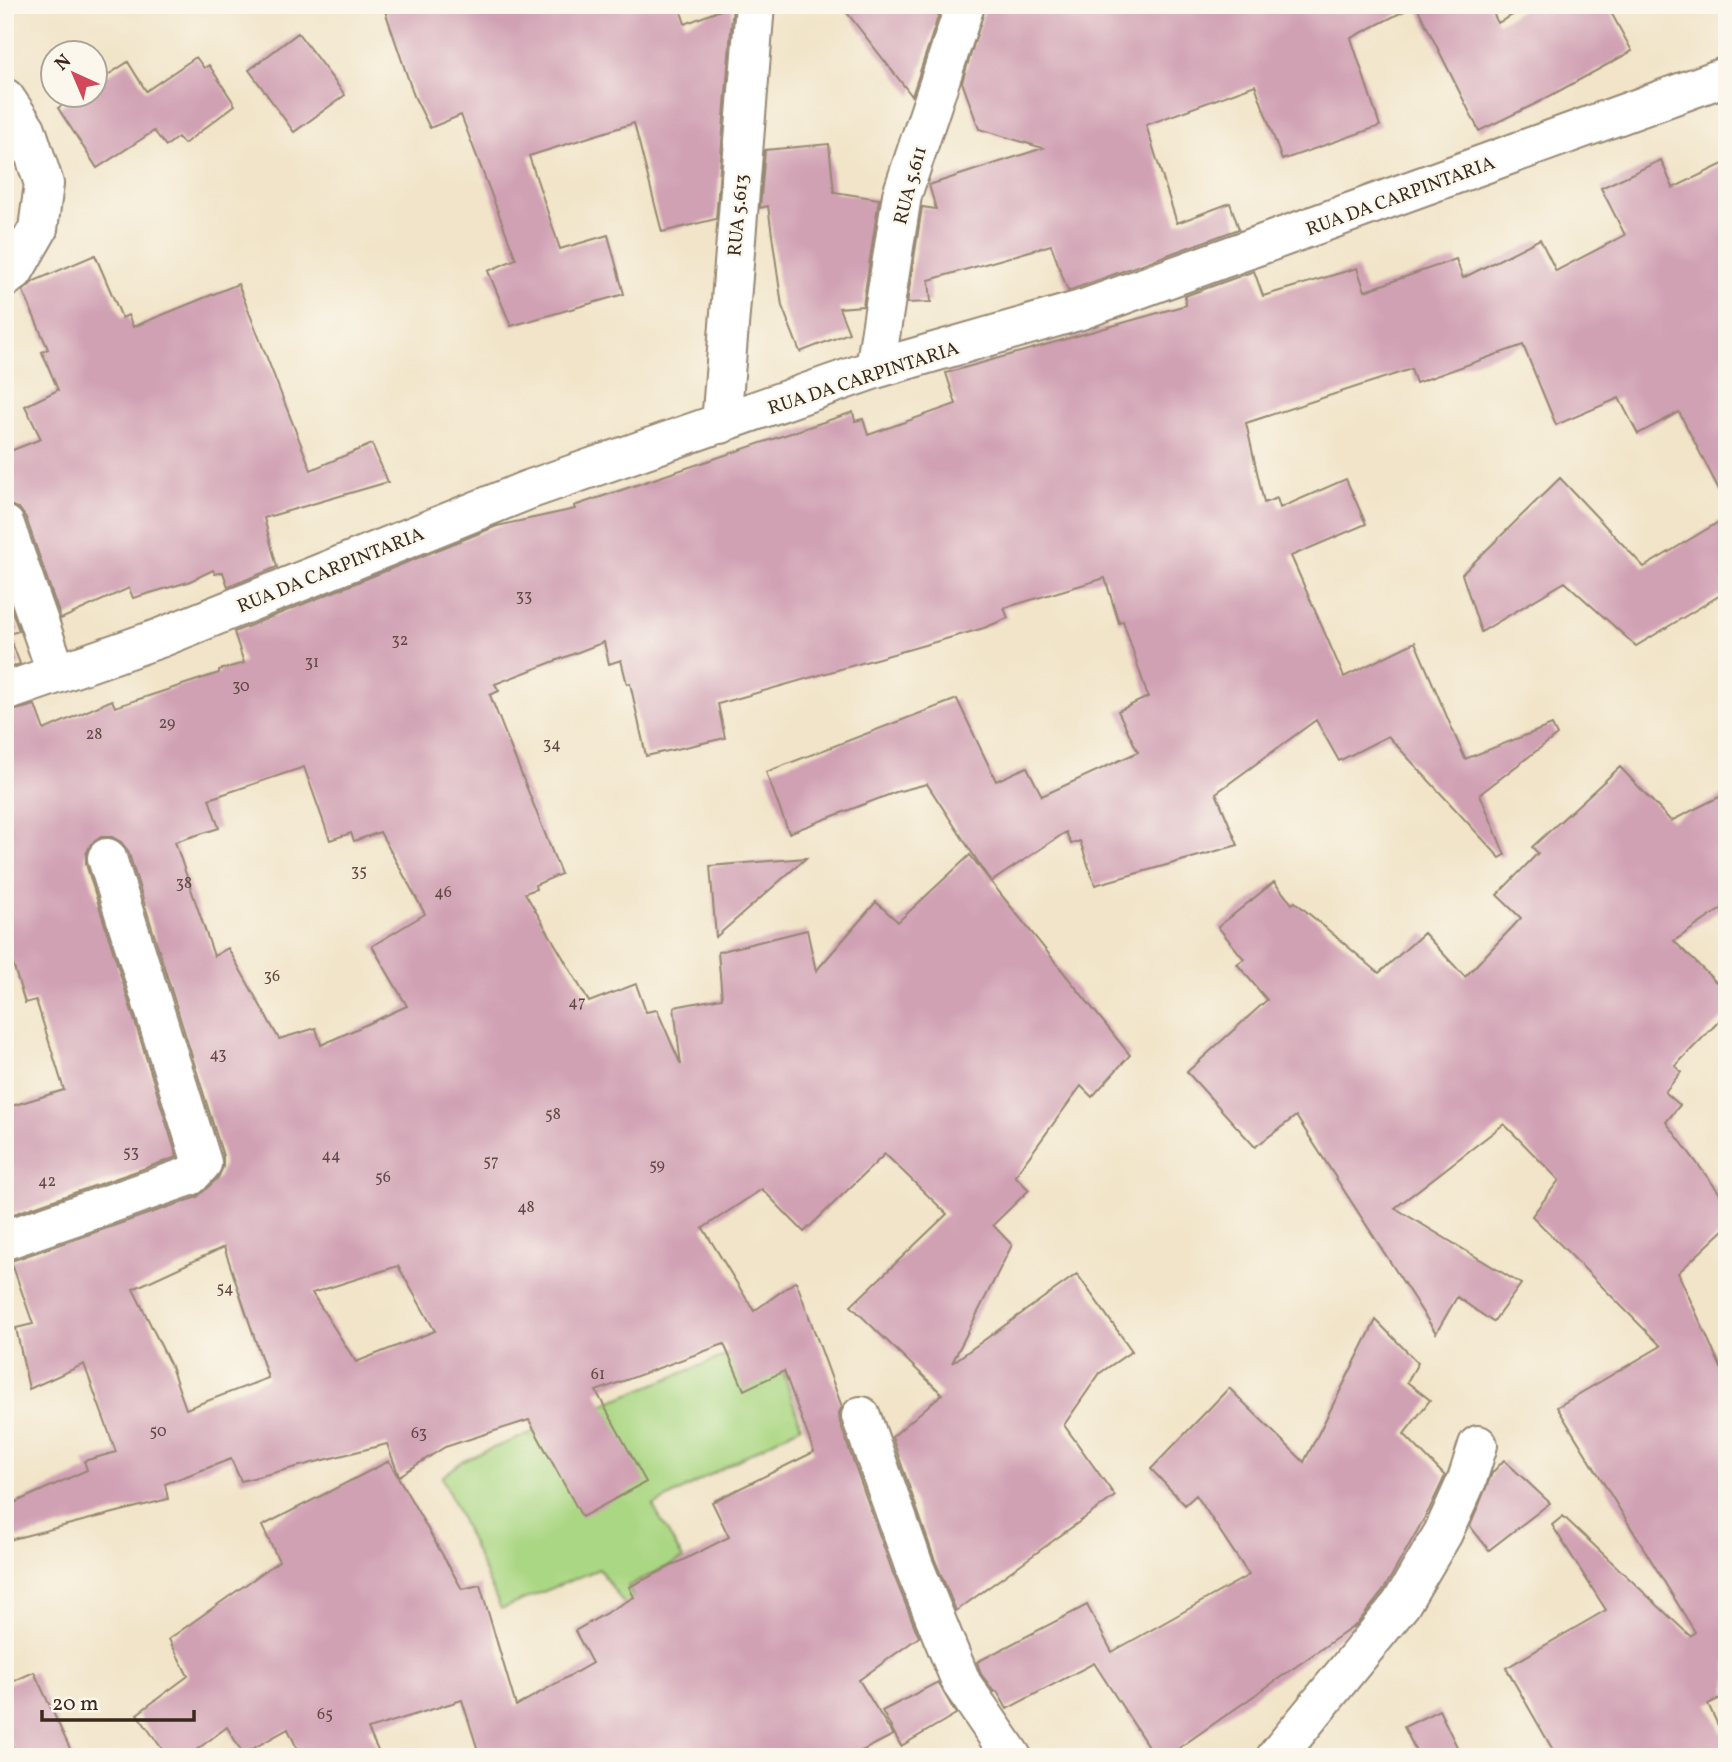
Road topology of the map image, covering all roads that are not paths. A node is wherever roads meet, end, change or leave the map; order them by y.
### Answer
1 (755, 5) edge
2 (965, 5) edge
3 (1727, 76) edge
4 (5, 98) edge
5 (5, 278) edge
6 (875, 369) junction
7 (721, 424) junction
8 (5, 525) edge
9 (57, 674) junction
10 (5, 692) edge
11 (107, 858) dead end
12 (5, 1240) edge
13 (861, 1416) dead end
14 (1478, 1445) dead end
15 (1012, 1757) edge
16 (1276, 1757) edge

1 - 7 street, RUA 5.613
2 - 6 street, RUA 5.611
3 - 6 street, RUA DA CARPINTARIA
4 - 5 street
6 - 7 street, RUA DA CARPINTARIA
7 - 9 street, RUA DA CARPINTARIA
8 - 9 street
9 - 10 street, RUA DA CARPINTARIA
11 - 12 street
13 - 15 street
14 - 16 street

